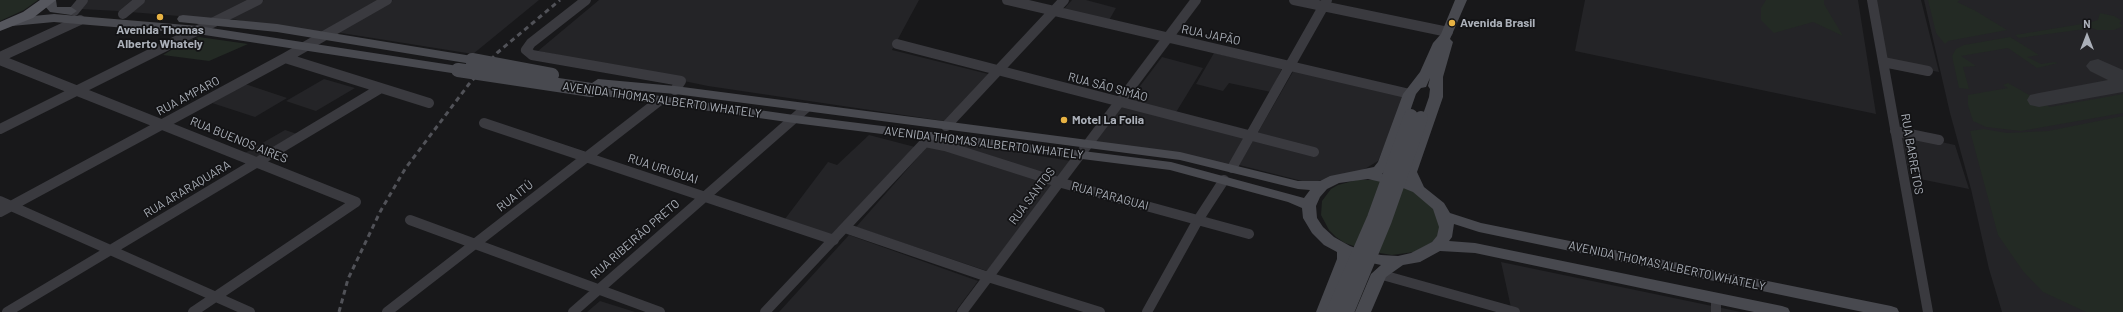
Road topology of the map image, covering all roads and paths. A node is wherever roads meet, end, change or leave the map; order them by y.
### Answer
1 (50, 0) edge
2 (83, 0) edge
3 (140, 0) edge
4 (258, 0) edge
5 (387, 0) edge
6 (586, 0) edge
7 (1006, 0) edge
8 (1064, 0) edge
9 (1196, 0) edge
10 (1294, 0) edge
11 (1461, 0) edge
12 (1872, 0) edge
13 (1326, 3) edge
14 (1053, 11) junction
15 (123, 14) junction
16 (77, 15) junction
17 (214, 21) junction
18 (6, 24) edge
19 (198, 30) junction
20 (1447, 34) junction
21 (322, 35) junction
22 (1168, 38) junction
23 (897, 44) dead end
24 (306, 45) junction
25 (0, 56) edge
26 (285, 58) junction
27 (0, 60) edge
28 (1883, 62) junction
29 (1291, 65) junction
30 (998, 70) junction
31 (1928, 71) dead end
32 (1430, 77) junction
33 (594, 86) junction
34 (381, 88) junction
35 (675, 90) junction
36 (77, 91) junction
37 (1410, 94) junction
38 (659, 101) junction
39 (1119, 102) junction
40 (430, 103) dead end
41 (806, 108) junction
42 (1416, 117) junction
43 (794, 119) junction
44 (484, 123) dead end
45 (164, 124) junction
46 (946, 126) junction
47 (0, 129) edge
48 (1895, 130) junction
49 (1250, 136) junction
50 (927, 139) junction
51 (1939, 140) dead end
52 (1082, 150) junction
53 (1314, 152) dead end
54 (586, 157) junction
55 (257, 162) junction
56 (1232, 168) junction
57 (1352, 176) junction
58 (1224, 180) junction
59 (1058, 182) junction
60 (1322, 186) junction
61 (1418, 189) junction
62 (704, 196) junction
63 (0, 201) edge
64 (11, 206) junction
65 (1309, 206) junction
66 (0, 212) edge
67 (1444, 216) junction
68 (410, 220) dead end
69 (1198, 220) junction
70 (846, 228) junction
71 (1249, 234) dead end
72 (834, 240) junction
73 (476, 243) junction
74 (1438, 246) junction
75 (110, 250) junction
76 (1345, 250) junction
77 (1398, 261) junction
78 (1379, 274) junction
79 (988, 277) junction
80 (598, 289) junction
81 (216, 297) junction
82 (1716, 305) edge
83 (6, 312) edge
84 (193, 312) edge
85 (250, 312) edge
86 (387, 312) edge
87 (572, 312) edge
88 (660, 312) edge
89 (765, 312) edge
90 (962, 312) edge
91 (1100, 312) edge
92 (1147, 312) edge
93 (1324, 312) edge
94 (1333, 312) edge
95 (1347, 312) edge
96 (1363, 312) edge
97 (1515, 312) edge
98 (1782, 312) edge
99 (1891, 312) edge
100 (1928, 312) edge

1 - 16 main road, AVENIDA THOMAS ALBERTO WHATELY
1 - 18 main road
2 - 16 street
3 - 15 street
4 - 17 street
5 - 21 street, RUA AMPARO
6 - 35 street
7 - 14 street, RUA JAPÃO
8 - 14 street
9 - 22 street, RUA SANTOS
10 - 13 street
11 - 20 main road
12 - 28 street, RUA BARRETOS
13 - 20 street
13 - 29 street
14 - 22 street, RUA JAPÃO
14 - 30 street
15 - 16 main road, AVENIDA THOMAS ALBERTO WHATELY
15 - 17 main road, AVENIDA THOMAS ALBERTO WHATELY
16 - 18 main road, AVENIDA THOMAS ALBERTO WHATELY
16 - 19 main road, AVENIDA THOMAS ALBERTO WHATELY
16 - 25 street
17 - 19 street
17 - 21 main road, AVENIDA THOMAS ALBERTO WHATELY
19 - 24 main road, AVENIDA THOMAS ALBERTO WHATELY
19 - 36 street
20 - 32 main road
21 - 24 street, RUA AMPARO
21 - 33 main road, AVENIDA THOMAS ALBERTO WHATELY, bridge
22 - 29 street, RUA JAPÃO
22 - 39 street, RUA SANTOS
23 - 30 street, RUA SÃO SIMÃO
24 - 26 street, RUA AMPARO
24 - 33 main road, AVENIDA THOMAS ALBERTO WHATELY, bridge
26 - 34 street
26 - 45 street, RUA AMPARO
27 - 36 street, RUA BUENOS AIRES
28 - 31 street
28 - 48 street, RUA BARRETOS
29 - 37 street, RUA JAPÃO
29 - 49 street
30 - 39 street, RUA SÃO SIMÃO
30 - 46 street
32 - 37 main road
32 - 42 main road
32 - 61 main road
33 - 35 main road, AVENIDA THOMAS ALBERTO WHATELY
33 - 38 main road, AVENIDA THOMAS ALBERTO WHATELY
34 - 40 street
34 - 55 street, RUA ARARAQUARA
35 - 41 main road, AVENIDA THOMAS ALBERTO WHATELY
36 - 45 street, RUA BUENOS AIRES
36 - 47 street
37 - 57 main road
38 - 43 main road, AVENIDA THOMAS ALBERTO WHATELY
38 - 54 street, RUA ITÚ
39 - 49 street, RUA SÃO SIMÃO
39 - 52 street, RUA SANTOS
41 - 43 street, RUA RIBEIRÃO PRETO
41 - 46 main road, AVENIDA THOMAS ALBERTO WHATELY
42 - 94 main road, bridge
42 - 95 main road, bridge
43 - 50 main road, AVENIDA THOMAS ALBERTO WHATELY
43 - 62 street, RUA RIBEIRÃO PRETO
44 - 54 street, RUA URUGUAI
45 - 55 street, RUA BUENOS AIRES
45 - 64 street, RUA AMPARO
46 - 52 main road, AVENIDA THOMAS ALBERTO WHATELY
48 - 51 street
48 - 100 street, RUA BARRETOS
49 - 53 street, RUA SÃO SIMÃO
49 - 56 street
50 - 52 main road, AVENIDA THOMAS ALBERTO WHATELY
50 - 59 street, RUA PARAGUAI
50 - 70 street
52 - 56 main road, AVENIDA THOMAS ALBERTO WHATELY
52 - 58 main road, AVENIDA THOMAS ALBERTO WHATELY
52 - 59 street, RUA SANTOS
54 - 62 street, RUA URUGUAI
54 - 73 street, RUA ITÚ
55 - 75 street, RUA ARARAQUARA
55 - 81 street, RUA BUENOS AIRES
56 - 60 main road, AVENIDA THOMAS ALBERTO WHATELY
57 - 60 main road
57 - 61 main road
58 - 65 main road, AVENIDA THOMAS ALBERTO WHATELY
58 - 69 street
59 - 69 street, RUA PARAGUAI
59 - 79 street, RUA SANTOS
60 - 65 main road
61 - 67 main road
62 - 72 street, RUA URUGUAI
62 - 80 street, RUA RIBEIRÃO PRETO
63 - 64 street
64 - 66 street, RUA AMPARO
64 - 75 street
65 - 76 main road
67 - 74 main road
67 - 99 main road, AVENIDA THOMAS ALBERTO WHATELY
68 - 73 street
69 - 71 street, RUA PARAGUAI
69 - 92 street
70 - 72 street
70 - 79 street
72 - 89 street
73 - 80 street
73 - 86 street, RUA ITÚ
74 - 77 main road
74 - 82 main road, AVENIDA THOMAS ALBERTO WHATELY
75 - 81 street
75 - 83 street, RUA ARARAQUARA
76 - 77 main road
76 - 93 main road
77 - 78 main road
78 - 96 main road
78 - 97 street
79 - 90 street, RUA SANTOS
79 - 91 street
80 - 87 street, RUA RIBEIRÃO PRETO
80 - 88 street
81 - 84 street
81 - 85 street
82 - 98 main road, AVENIDA THOMAS ALBERTO WHATELY

